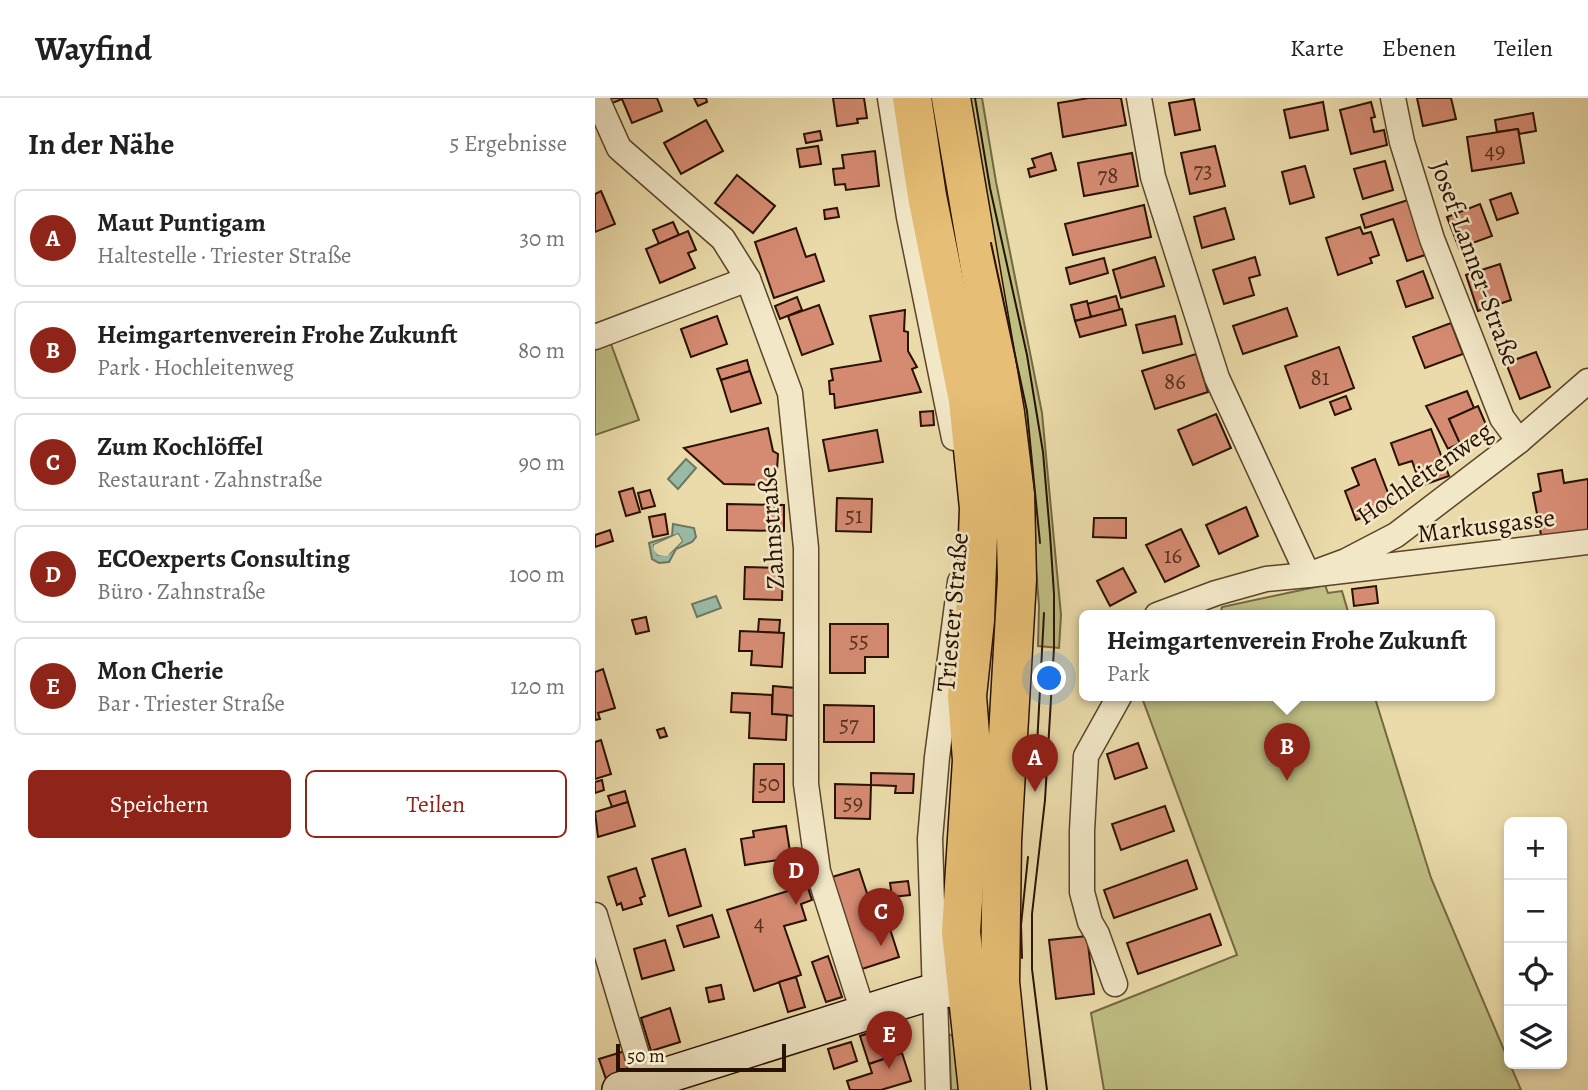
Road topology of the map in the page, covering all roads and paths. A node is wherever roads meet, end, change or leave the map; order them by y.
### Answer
1 (890, 98) edge
2 (912, 98) edge
3 (951, 98) edge
4 (1139, 98) edge
5 (1393, 98) edge
6 (597, 99) edge
7 (748, 279) junction
8 (595, 337) edge
9 (1588, 381) edge
10 (1519, 441) junction
11 (1588, 542) edge
12 (1308, 575) junction
13 (1170, 610) edge
14 (1117, 701) edge
15 (595, 915) edge
16 (1115, 984) dead end
17 (967, 987) junction
18 (863, 1012) junction
19 (630, 1088) edge
20 (938, 1090) edge
21 (978, 1090) edge
22 (1011, 1090) edge

1 - 17 street, Triester Straße
2 - 17 main road, Triester Straße
3 - 17 main road, Triester Straße
4 - 12 street
5 - 10 street, Josef-Lanner-Straße
6 - 7 street, Zahnstraße
7 - 8 street
7 - 18 street, Zahnstraße
9 - 10 street, Hochleitenweg
10 - 12 street, Hochleitenweg
11 - 12 street, Markusgasse
12 - 13 street, Hochleitenweg
14 - 16 street
15 - 19 street
17 - 18 main road
17 - 20 street, Triester Straße
17 - 21 main road, Triester Straße
17 - 22 main road, Triester Straße
18 - 19 main road

